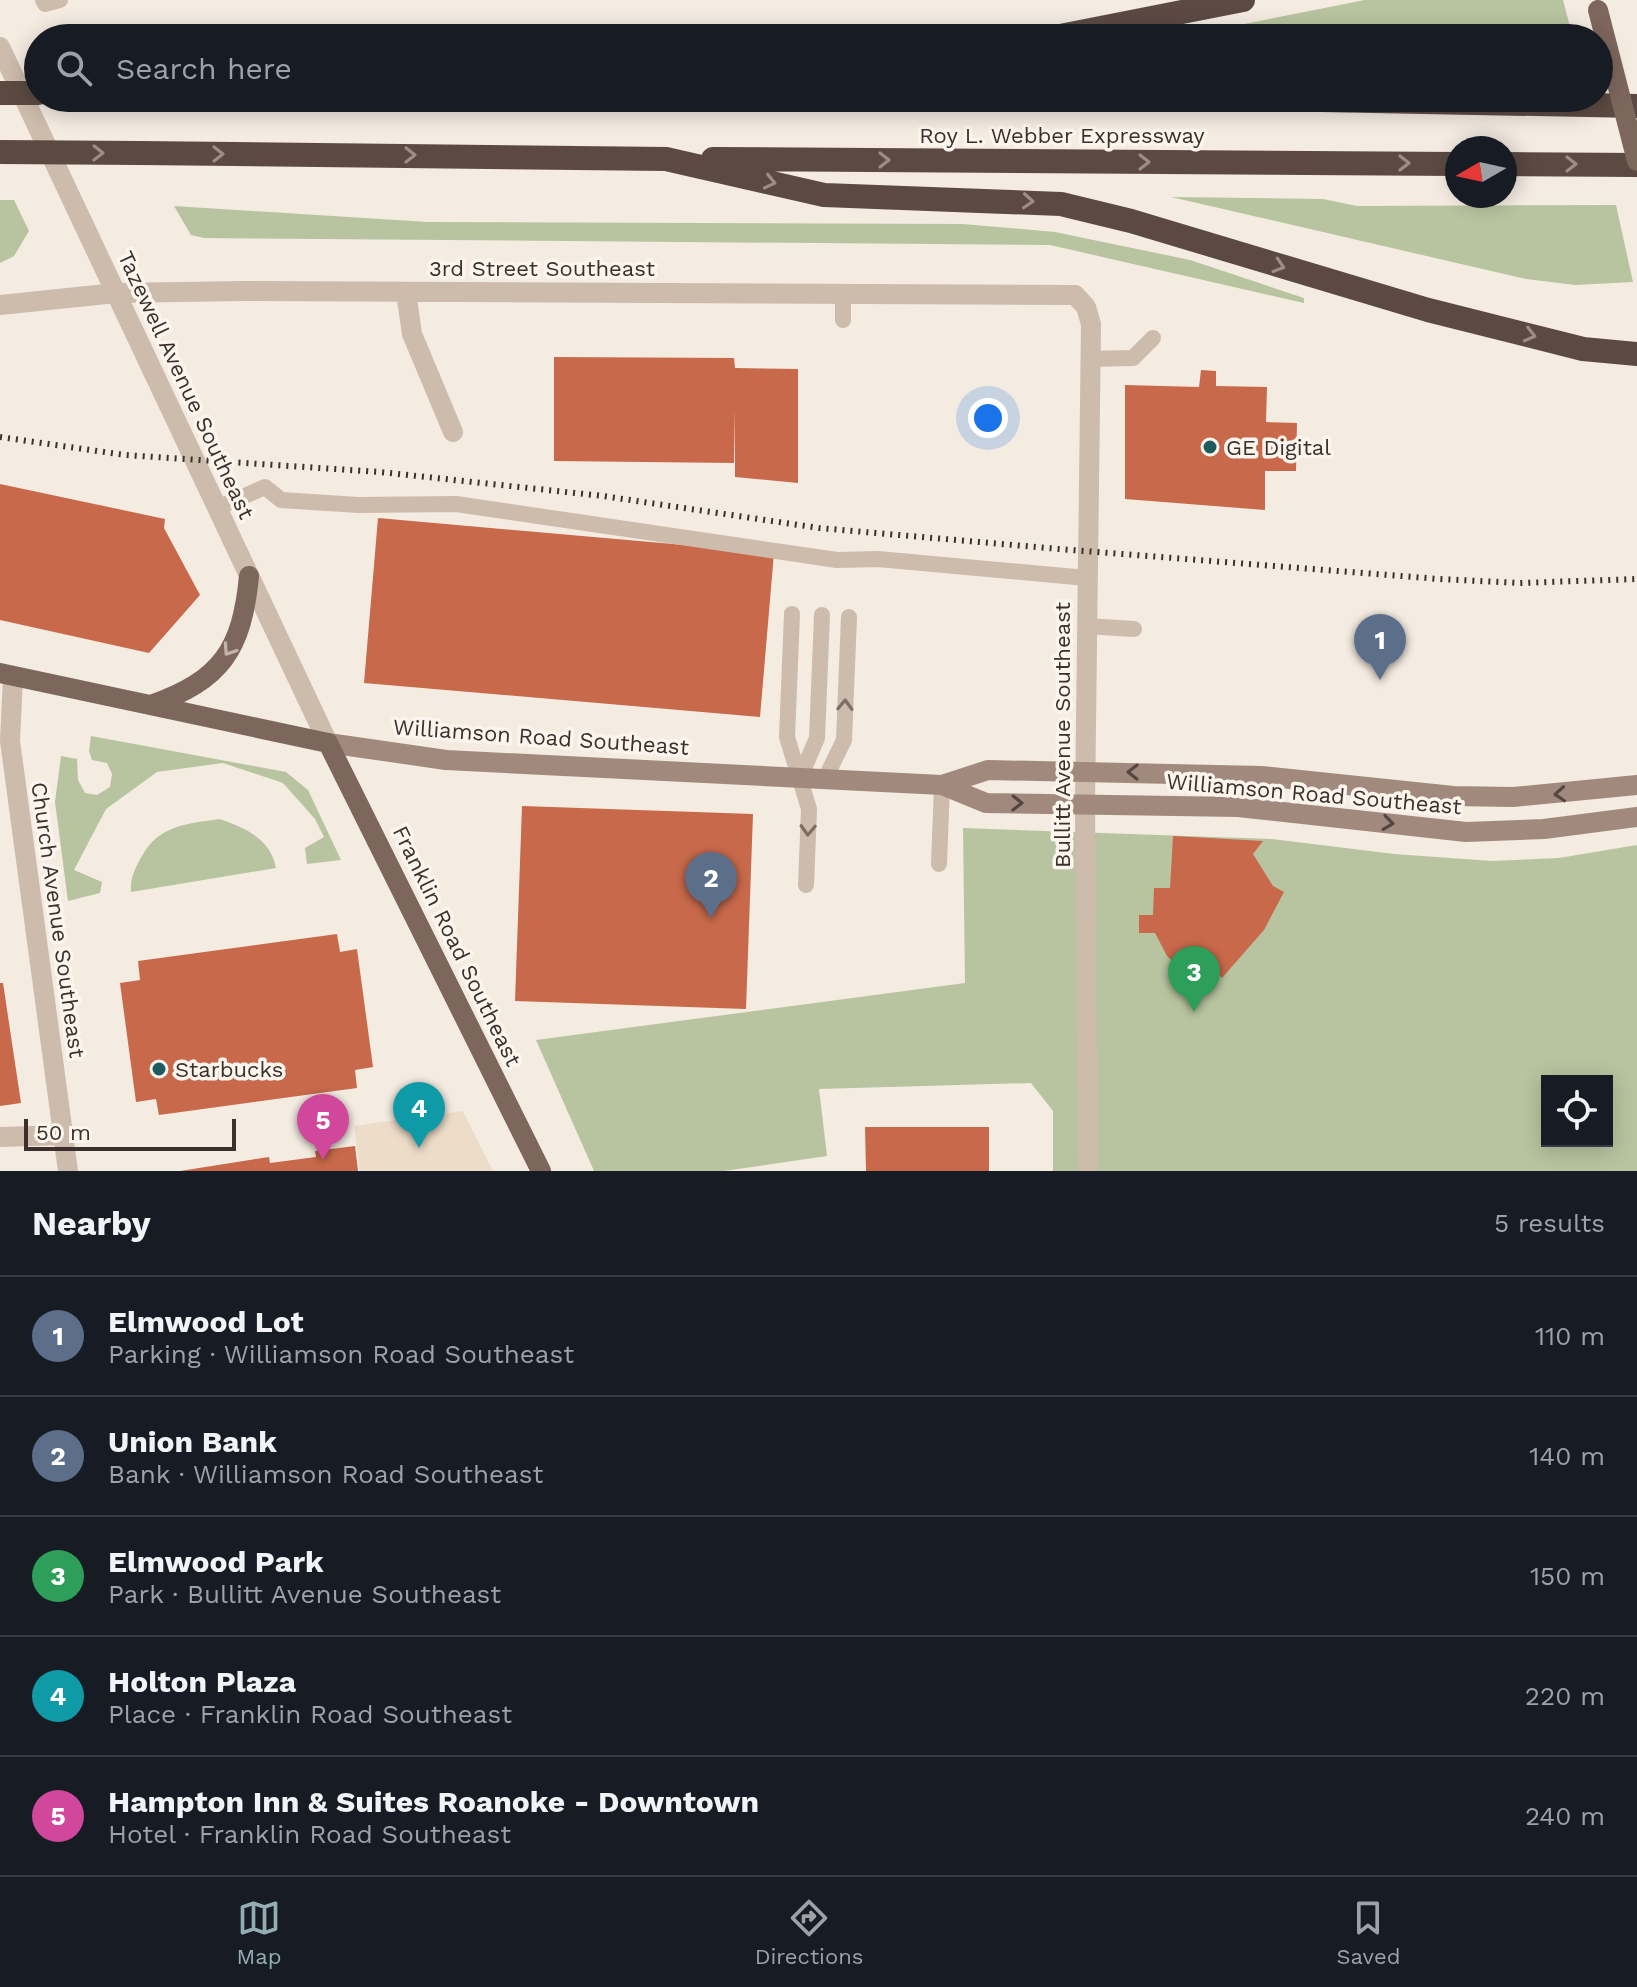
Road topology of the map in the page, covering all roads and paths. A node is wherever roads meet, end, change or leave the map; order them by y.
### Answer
1 (43, 0) edge
2 (60, 0) edge
3 (1243, 0) edge
4 (1121, 24) edge
5 (0, 47) edge
6 (1613, 68) edge
7 (0, 93) edge
8 (24, 93) edge
9 (24, 98) edge
10 (1613, 106) edge
11 (1637, 106) edge
12 (31, 112) edge
13 (0, 152) edge
14 (666, 159) junction
15 (1637, 163) edge
16 (1445, 164) edge
17 (1517, 164) edge
18 (406, 292) junction
19 (843, 292) junction
20 (116, 293) junction
21 (1082, 300) joint
22 (0, 305) edge
23 (843, 320) dead end
24 (1153, 338) dead end
25 (1637, 354) edge
26 (1090, 359) junction
27 (453, 432) dead end
28 (217, 508) junction
29 (249, 576) junction
30 (1087, 578) junction
31 (792, 614) dead end
32 (822, 615) dead end
33 (849, 617) dead end
34 (1086, 626) junction
35 (1134, 629) dead end
36 (6, 674) edge
37 (148, 706) junction
38 (328, 743) junction
39 (1085, 771) junction
40 (800, 778) junction
41 (825, 779) junction
42 (942, 785) junction
43 (1637, 785) edge
44 (1085, 804) junction
45 (1637, 817) edge
46 (939, 864) dead end
47 (806, 885) dead end
48 (63, 1135) junction
49 (0, 1137) edge
50 (68, 1171) edge
51 (541, 1171) edge
52 (1088, 1171) edge

1 - 2 lane
3 - 4 highway
5 - 9 street, Tazewell Avenue Southeast
6 - 15 main road, bridge
7 - 8 highway, bridge
10 - 11 highway
12 - 20 street, Tazewell Avenue Southeast
13 -> 14 highway, bridge
14 -> 16 highway, Roy L. Webber Expressway
14 -> 25 highway
17 -> 15 highway
18 - 19 street, 3rd Street Southeast
18 - 20 street, 3rd Street Southeast
18 - 27 street
19 - 21 street, 3rd Street Southeast
19 - 23 lane
20 - 22 street, 3rd Street Southeast
20 - 28 street, Tazewell Avenue Southeast
21 - 26 street, Bullitt Avenue Southeast
24 - 26 lane
26 - 30 street, Bullitt Avenue Southeast
28 - 29 street, Tazewell Avenue Southeast
28 - 30 lane
29 -> 37 main road
29 - 38 street, Tazewell Avenue Southeast
30 - 34 street, Bullitt Avenue Southeast
31 - 40 lane
32 - 40 lane
41 -> 33 lane
34 - 35 lane
34 - 39 street, Bullitt Avenue Southeast
36 - 37 main road, Williamson Road Southeast
36 - 48 street, Church Avenue Southeast
37 - 38 main road, Williamson Road Southeast
38 - 40 main road, Williamson Road Southeast
38 - 51 main road, Franklin Road Southeast
39 - 42 main road, Williamson Road Southeast
43 -> 39 main road, Williamson Road Southeast
39 - 44 street, Bullitt Avenue Southeast
40 - 41 main road, Williamson Road Southeast
40 -> 47 lane
41 - 42 main road, Williamson Road Southeast
42 -> 44 main road, Williamson Road Southeast
42 - 46 lane
44 -> 45 main road, Williamson Road Southeast
44 - 52 street, Bullitt Avenue Southeast
48 - 49 street
48 - 50 street, Church Avenue Southeast

